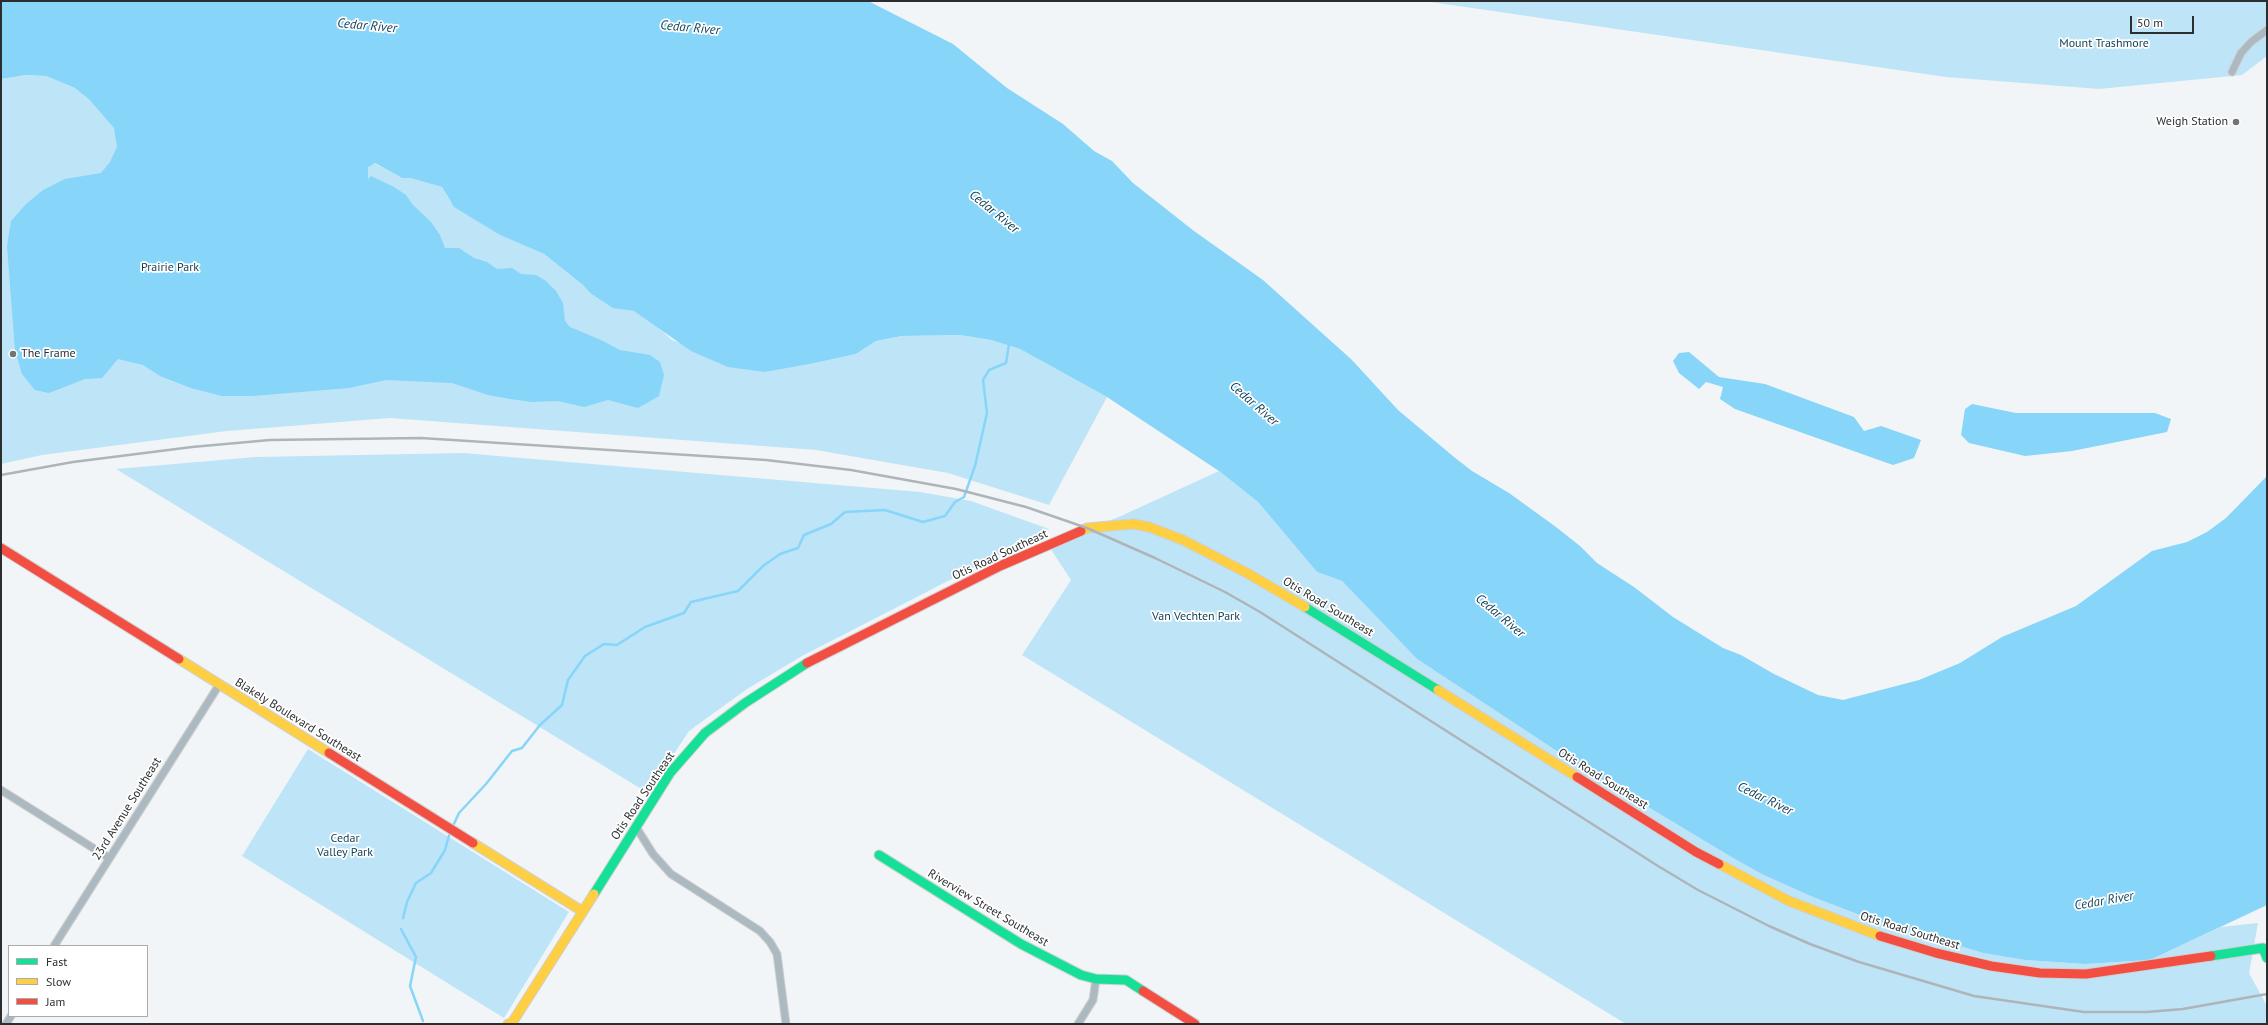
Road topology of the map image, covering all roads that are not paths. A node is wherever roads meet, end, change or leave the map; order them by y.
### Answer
1 (2267, 30) edge
2 (2232, 72) dead end
3 (1, 548) edge
4 (219, 685) junction
5 (1, 790) edge
6 (636, 827) junction
7 (879, 855) dead end
8 (109, 858) junction
9 (582, 911) junction
10 (55, 945) edge
11 (2267, 958) edge
12 (1096, 979) junction
13 (511, 1024) edge
14 (786, 1024) edge
15 (1078, 1024) edge
16 (1195, 1024) edge

1 - 2 street
3 - 4 street, Blakely Boulevard Southeast
4 - 8 street, 23rd Avenue Southeast
4 - 9 street, Blakely Boulevard Southeast
5 - 8 street
6 - 9 street, Otis Road Southeast
6 - 11 street, Otis Road Southeast
6 - 14 street
7 - 12 street, Riverview Street Southeast
8 - 10 street, 23rd Avenue Southeast
9 - 13 street, Otis Road Southeast
12 - 15 street
12 - 16 street, Riverview Street Southeast

